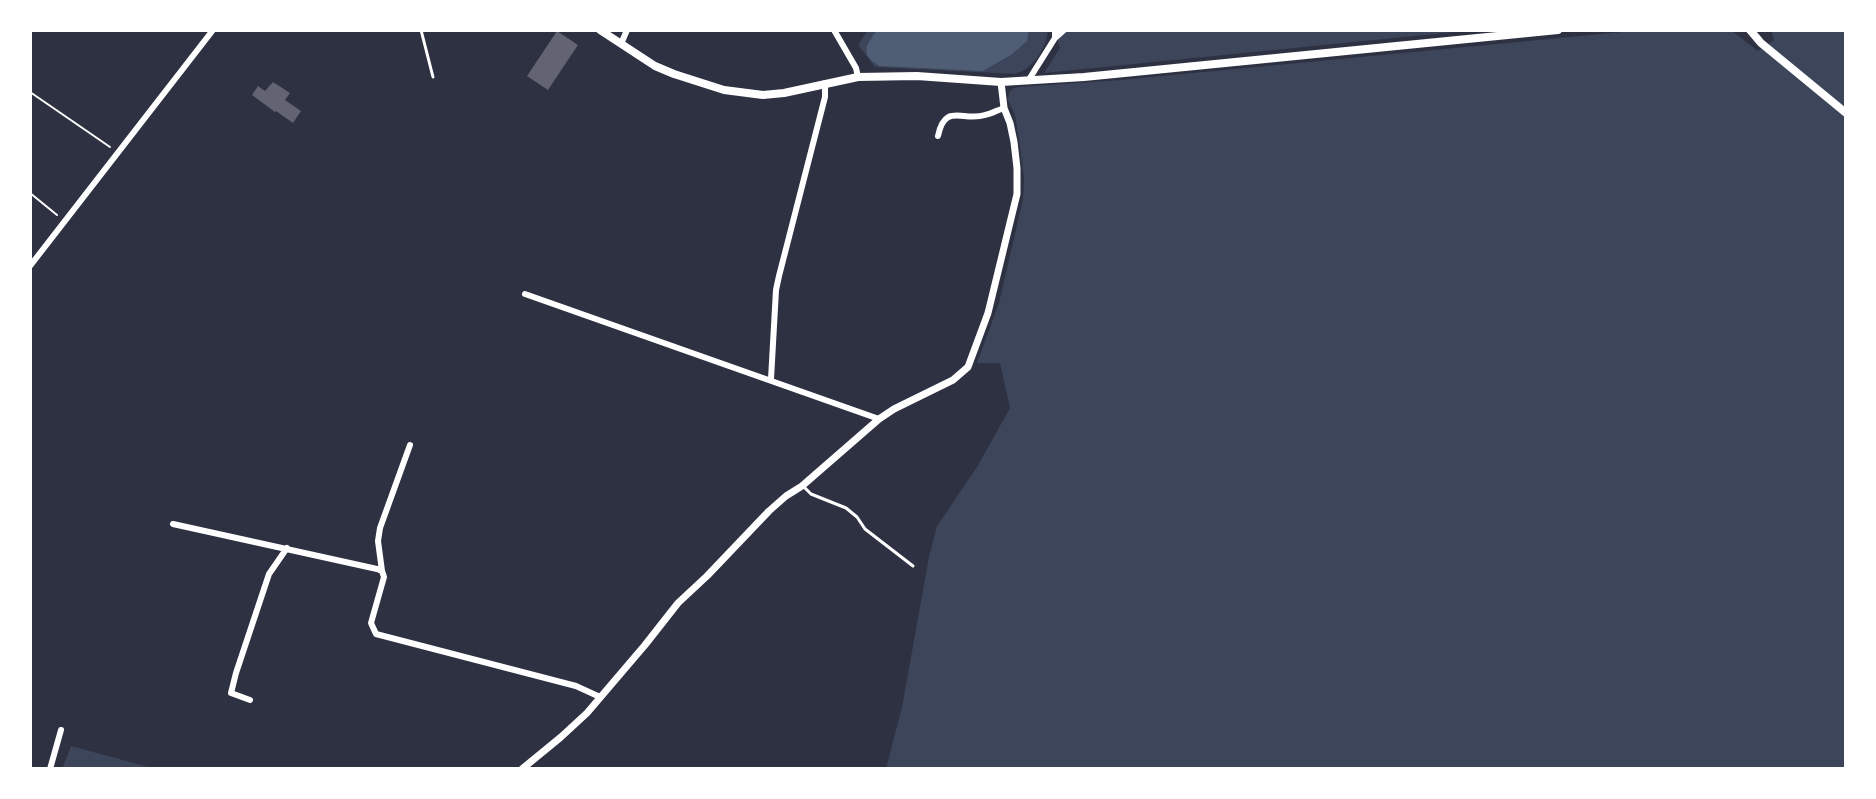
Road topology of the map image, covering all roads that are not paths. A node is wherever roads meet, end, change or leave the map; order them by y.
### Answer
1 (213, 30) edge
2 (421, 30) edge
3 (600, 30) edge
4 (627, 30) edge
5 (834, 30) edge
6 (1055, 30) edge
7 (1064, 30) edge
8 (1558, 30) edge
9 (1750, 30) edge
10 (1055, 38) junction
11 (621, 44) junction
12 (433, 77) dead end
13 (858, 77) junction
14 (1028, 81) junction
15 (1001, 82) junction
16 (825, 83) junction
17 (1004, 108) junction
18 (1846, 113) edge
19 (938, 136) dead end
20 (30, 266) edge
21 (525, 294) dead end
22 (771, 379) junction
23 (879, 419) junction
24 (410, 445) dead end
25 (802, 486) junction
26 (173, 524) dead end
27 (287, 548) junction
28 (913, 566) dead end
29 (382, 571) junction
30 (600, 697) junction
31 (250, 700) dead end
32 (61, 730) dead end
33 (50, 769) edge
34 (522, 769) edge

1 - 20 street
2 - 12 lane
3 - 11 main road
4 - 11 street
5 - 13 street
6 - 10 street
7 - 10 street
8 - 14 main road
9 - 18 main road
10 - 14 street
11 - 16 main road
13 - 15 main road
13 - 16 main road
14 - 15 main road
15 - 17 street
16 - 22 street
17 - 19 street
17 - 23 street
21 - 22 street
22 - 23 street
23 - 25 street
24 - 29 street
25 - 28 lane
25 - 30 street
26 - 27 street
27 - 29 street
27 - 31 street
29 - 30 street
30 - 34 street
32 - 33 street

